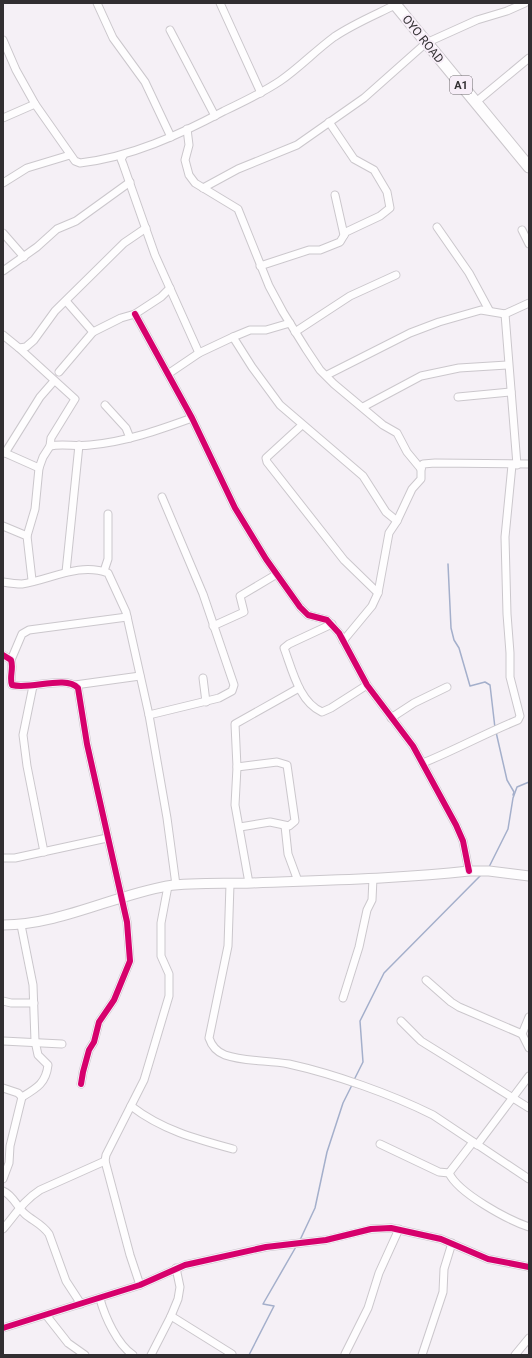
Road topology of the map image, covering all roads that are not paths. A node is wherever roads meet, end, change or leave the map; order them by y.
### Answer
1 (220, 3) edge
2 (526, 3) edge
3 (96, 4) edge
4 (395, 4) edge
5 (170, 30) dead end
6 (3, 40) edge
7 (426, 43) junction
8 (529, 58) edge
9 (260, 93) junction
10 (476, 102) junction
11 (35, 104) junction
12 (215, 116) junction
13 (3, 118) edge
14 (329, 122) junction
15 (187, 129) junction
16 (171, 137) junction
17 (70, 155) junction
18 (123, 156) junction
19 (529, 167) edge
20 (130, 182) junction
21 (3, 183) edge
22 (203, 188) junction
23 (335, 195) dead end
24 (437, 227) dead end
25 (146, 228) junction
26 (522, 230) dead end
27 (3, 233) edge
28 (344, 235) junction
29 (529, 244) edge
30 (24, 257) junction
31 (260, 266) junction
32 (3, 271) edge
33 (396, 275) dead end
34 (170, 288) junction
35 (66, 300) junction
36 (529, 303) edge
37 (489, 310) junction
38 (135, 314) junction
39 (505, 314) junction
40 (290, 323) junction
41 (94, 332) junction
42 (296, 332) junction
43 (3, 335) edge
44 (233, 337) junction
45 (19, 348) junction
46 (199, 353) junction
47 (508, 365) junction
48 (59, 372) dead end
49 (168, 374) junction
50 (327, 375) junction
51 (54, 381) junction
52 (511, 392) junction
53 (458, 397) dead end
54 (105, 405) dead end
55 (363, 407) junction
56 (192, 418) junction
57 (302, 425) junction
58 (130, 438) junction
59 (79, 445) junction
60 (50, 446) junction
61 (4, 453) edge
62 (529, 464) edge
63 (514, 465) junction
64 (39, 468) junction
65 (420, 469) junction
66 (162, 497) dead end
67 (108, 514) dead end
68 (397, 521) junction
69 (3, 526) edge
70 (27, 536) junction
71 (104, 571) junction
72 (66, 572) junction
73 (277, 574) junction
74 (32, 580) junction
75 (3, 582) edge
76 (378, 593) junction
77 (127, 616) junction
78 (332, 624) junction
79 (213, 626) junction
80 (343, 641) junction
81 (3, 655) edge
82 (11, 660) junction
83 (140, 676) junction
84 (203, 678) dead end
85 (75, 685) junction
86 (367, 685) junction
87 (33, 686) junction
88 (447, 687) dead end
89 (299, 688) junction
90 (206, 702) junction
91 (149, 715) junction
92 (391, 718) junction
93 (423, 763) junction
94 (238, 767) junction
95 (285, 826) junction
96 (240, 827) junction
97 (106, 838) junction
98 (44, 852) junction
99 (3, 858) edge
100 (470, 871) junction
101 (529, 876) edge
102 (373, 878) junction
103 (298, 881) junction
104 (249, 883) junction
105 (230, 884) junction
106 (172, 886) junction
107 (121, 896) junction
108 (3, 925) edge
109 (21, 925) junction
110 (426, 980) dead end
111 (343, 998) dead end
112 (3, 1001) edge
113 (34, 1003) junction
114 (529, 1017) edge
115 (401, 1021) dead end
116 (522, 1034) junction
117 (3, 1041) edge
118 (35, 1041) junction
119 (62, 1044) dead end
120 (529, 1048) edge
121 (529, 1076) edge
122 (81, 1084) dead end
123 (3, 1088) edge
124 (22, 1096) junction
125 (512, 1099) junction
126 (131, 1106) junction
127 (529, 1108) edge
128 (380, 1144) dead end
129 (475, 1144) junction
130 (233, 1149) dead end
131 (105, 1161) junction
132 (449, 1173) junction
133 (3, 1179) edge
134 (529, 1179) edge
135 (3, 1191) edge
136 (19, 1208) junction
137 (529, 1227) edge
138 (3, 1229) edge
139 (399, 1229) junction
140 (452, 1243) junction
141 (529, 1267) edge
142 (176, 1268) junction
143 (140, 1285) junction
144 (100, 1299) junction
145 (81, 1304) junction
146 (46, 1315) junction
147 (171, 1316) junction
148 (3, 1328) edge
149 (529, 1338) edge
150 (232, 1354) dead end
151 (345, 1354) edge
152 (85, 1355) edge
153 (133, 1355) edge
154 (151, 1355) edge
155 (422, 1355) edge
156 (516, 1355) edge

1 - 9 street
2 - 7 street
3 - 16 street
4 - 7 highway, OYO ROAD / A1
4 - 9 street
5 - 12 street
6 - 11 street
7 - 10 highway, OYO ROAD / A1
7 - 14 street
8 - 10 street
9 - 12 street
10 - 19 highway, OYO ROAD / A1
11 - 13 street
11 - 17 street
12 - 15 street
14 - 22 street
14 - 28 street
15 - 16 street
15 - 22 street
16 - 18 street
17 - 18 street
17 - 21 street
18 - 20 street
20 - 25 street
20 - 30 street
22 - 31 street
23 - 28 street
24 - 37 street
25 - 34 street
25 - 35 street
26 - 29 street
27 - 30 street
28 - 31 street
30 - 32 street
31 - 40 street
33 - 42 street
34 - 38 street
34 - 46 street
35 - 41 street
35 - 45 street
36 - 39 street
37 - 39 street
37 - 50 street
38 - 41 street
38 - 49 street
39 - 47 street
40 - 42 street
40 - 44 street
41 - 48 street
42 - 50 street
43 - 45 street
44 - 46 street
44 - 57 street
45 - 51 street
46 - 49 street
47 - 52 street
47 - 55 street
49 - 56 street
50 - 55 street
51 - 60 street
51 - 61 street
52 - 53 street
52 - 63 street
54 - 58 street
55 - 65 street
56 - 58 street
56 - 73 street
57 - 68 street
57 - 76 street
58 - 59 street
59 - 60 street
59 - 72 street
60 - 64 street
61 - 64 street
62 - 63 street
63 - 65 street
63 - 93 street
64 - 70 street
65 - 68 street
66 - 79 street
67 - 71 street
68 - 76 street
69 - 70 street
70 - 74 street
71 - 72 street
71 - 77 street
72 - 74 street
73 - 78 street
73 - 79 street
74 - 75 street
76 - 80 street
77 - 82 street
77 - 83 street
78 - 80 street
78 - 89 street
79 - 90 street
80 - 86 street
81 - 82 street
82 - 87 street
83 - 85 street
83 - 91 street
84 - 90 street
85 - 87 street
85 - 97 street
86 - 89 street
86 - 92 street
87 - 98 street
88 - 92 street
89 - 94 street
90 - 91 street
91 - 106 street
92 - 93 street
93 - 100 street
94 - 95 street
94 - 96 street
95 - 96 street
95 - 103 street
96 - 104 street
97 - 98 street
97 - 107 street
98 - 99 street
100 - 101 main road
100 - 102 main road
102 - 103 main road
102 - 111 street
103 - 104 main road
104 - 105 main road
105 - 106 main road
105 - 129 street
106 - 107 main road
106 - 126 street
107 - 109 main road
107 - 122 street
108 - 109 main road
109 - 113 street
110 - 116 street
112 - 113 street
113 - 118 street
114 - 116 street
115 - 125 street
116 - 120 street
117 - 118 street
118 - 119 street
118 - 124 street
121 - 125 street
123 - 124 street
124 - 133 street
125 - 127 street
125 - 129 street
126 - 130 street
126 - 131 street
128 - 132 street
129 - 132 street
129 - 134 street
131 - 136 street
131 - 143 street
132 - 137 street
135 - 136 street
136 - 138 street
136 - 145 street
139 - 140 street
139 - 142 street
139 - 151 street
140 - 141 street
140 - 155 street
142 - 143 street
142 - 147 street
143 - 144 street
144 - 145 street
144 - 153 street
145 - 146 street
146 - 148 street
146 - 152 street
147 - 150 street
147 - 154 street
149 - 156 street

